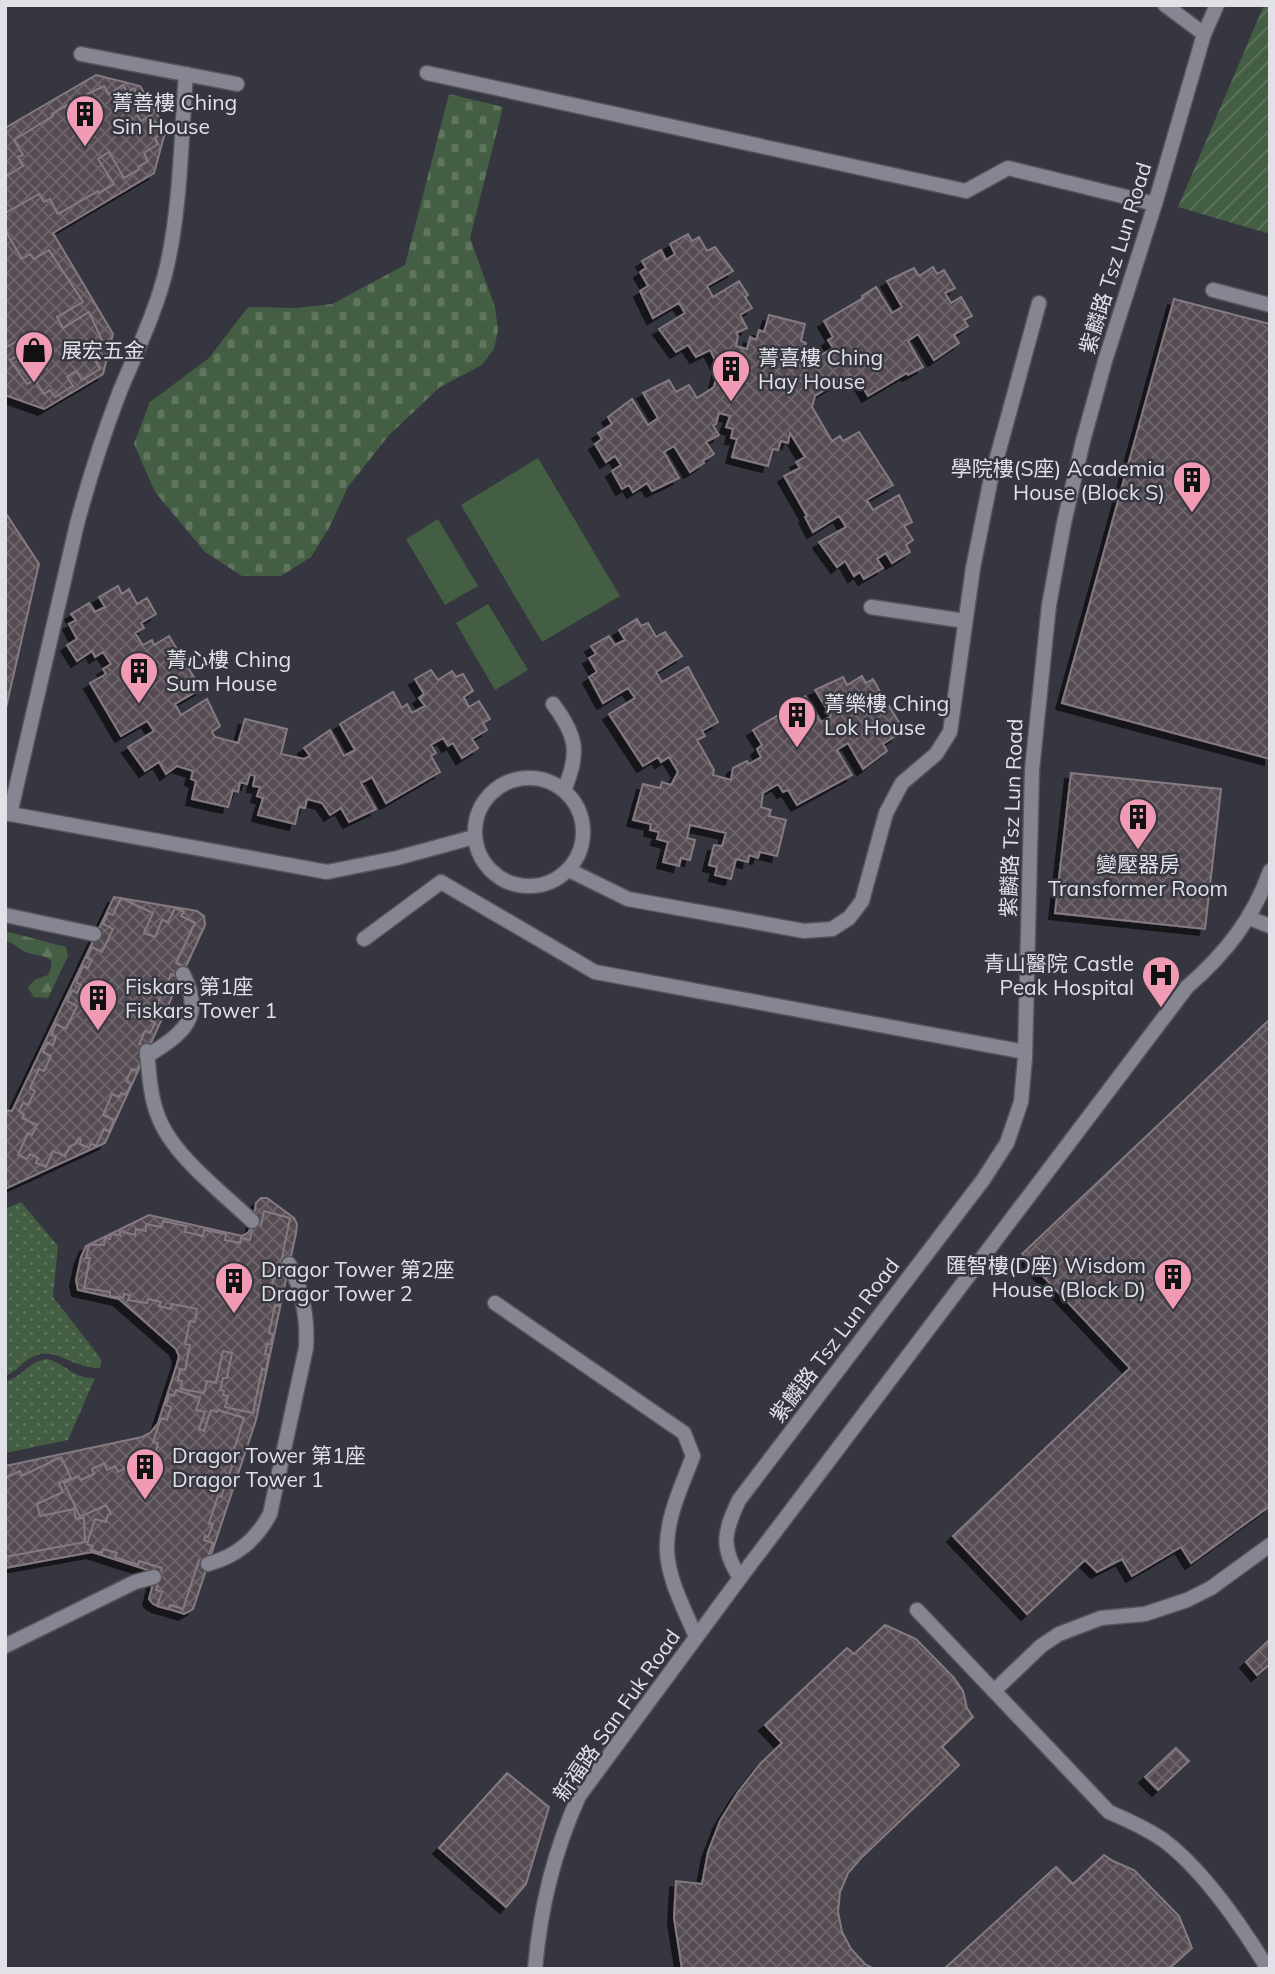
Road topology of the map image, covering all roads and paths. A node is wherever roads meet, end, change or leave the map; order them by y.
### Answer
1 (1165, 5) edge
2 (1217, 5) edge
3 (1204, 34) junction
4 (81, 54) dead end
5 (427, 73) dead end
6 (186, 74) junction
7 (237, 84) dead end
8 (1155, 204) junction
9 (1213, 290) dead end
10 (1039, 303) dead end
11 (1270, 305) edge
12 (871, 607) dead end
13 (965, 621) junction
14 (552, 704) dead end
15 (564, 790) junction
16 (8, 813) edge
17 (474, 837) junction
18 (569, 870) junction
19 (1270, 871) edge
20 (5, 915) edge
21 (1249, 918) junction
22 (1270, 926) edge
23 (94, 934) dead end
24 (364, 939) dead end
25 (183, 974) dead end
26 (1025, 1052) junction
27 (252, 1222) dead end
28 (289, 1264) dead end
29 (495, 1303) dead end
30 (1270, 1545) edge
31 (208, 1564) dead end
32 (155, 1577) dead end
33 (740, 1577) junction
34 (917, 1610) dead end
35 (696, 1637) junction
36 (5, 1646) edge
37 (994, 1691) junction
38 (535, 1969) edge
39 (1268, 1969) edge

1 - 3 street
2 - 3 street, 紫麟路 Tsz Lun Road
3 - 8 street, 紫麟路 Tsz Lun Road
4 - 6 street
5 - 8 street
6 - 7 street
6 - 16 street
8 - 26 street, 紫麟路 Tsz Lun Road
9 - 11 street
10 - 13 street
12 - 13 street
13 - 18 street
14 - 15 street
15 - 17 street
15 - 18 street
16 - 17 street
17 - 18 street
19 - 21 street, 新福路 San Fuk Road
20 - 23 street
21 - 22 street
21 - 33 street, 新福路 San Fuk Road
24 - 26 street
25 - 27 street
26 - 33 street, 紫麟路 Tsz Lun Road
28 - 31 street
29 - 35 street
30 - 37 street
32 - 36 street
33 - 35 street, 新福路 San Fuk Road
34 - 37 street
35 - 38 street, 新福路 San Fuk Road
37 - 39 street

